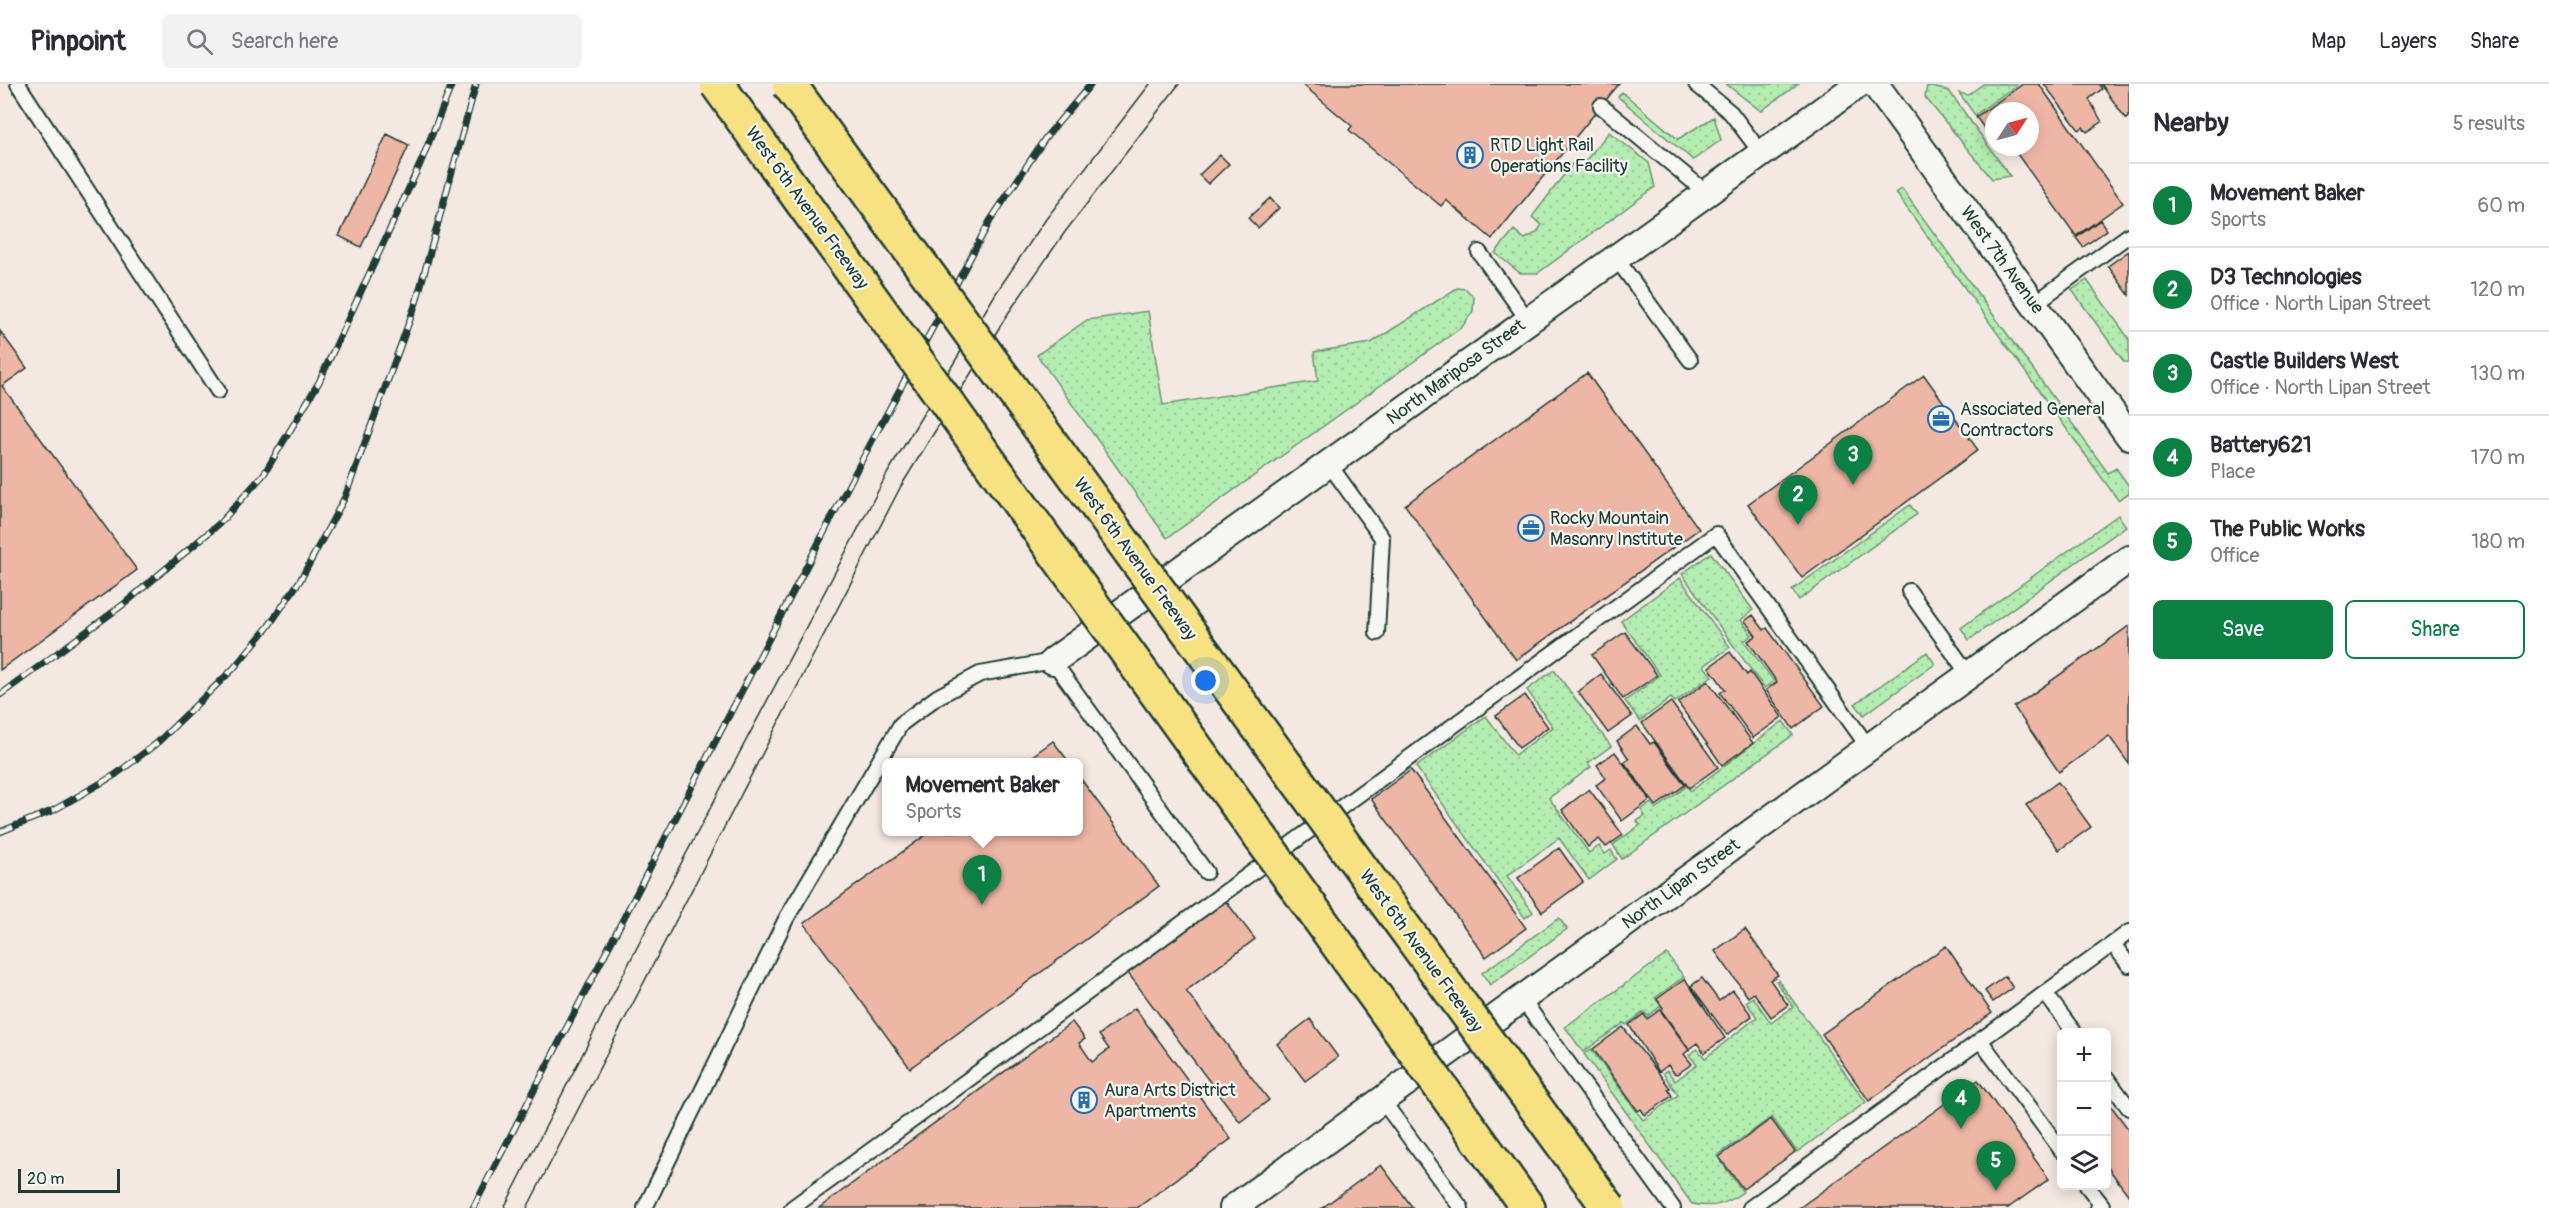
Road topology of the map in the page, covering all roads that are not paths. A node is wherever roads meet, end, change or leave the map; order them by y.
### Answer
1 (18, 84) edge
2 (717, 84) edge
3 (789, 84) edge
4 (1696, 84) edge
5 (1859, 84) edge
6 (1875, 84) edge
7 (1601, 106) dead end
8 (1762, 154) junction
9 (1707, 193) junction
10 (2129, 235) edge
11 (1479, 252) dead end
12 (1616, 258) junction
13 (2034, 304) junction
14 (1528, 320) junction
15 (1690, 360) dead end
16 (218, 391) dead end
17 (2129, 436) edge
18 (1329, 464) junction
19 (2129, 559) edge
20 (1164, 582) junction
21 (1909, 591) dead end
22 (1377, 633) dead end
23 (1053, 661) junction
24 (1969, 675) junction
25 (1869, 748) junction
26 (1332, 813) junction
27 (1206, 872) dead end
28 (2129, 932) edge
29 (2113, 944) junction
30 (2129, 965) edge
31 (2045, 993) junction
32 (1522, 999) junction
33 (1486, 1025) junction
34 (2071, 1028) edge
35 (1980, 1040) junction
36 (2110, 1082) edge
37 (1382, 1100) junction
38 (2129, 1108) edge
39 (2057, 1146) edge
40 (1494, 1161) junction
41 (2091, 1190) edge
42 (645, 1208) edge
43 (792, 1208) edge
44 (1233, 1208) edge
45 (1461, 1208) edge
46 (1521, 1208) edge
47 (1528, 1208) edge
48 (1609, 1208) edge
49 (1673, 1208) edge
50 (1750, 1208) edge
51 (2098, 1208) edge

1 - 16 lane
2 - 40 highway, West 6th Avenue Freeway, bridge
3 - 48 highway, West 6th Avenue Freeway, bridge
4 - 8 lane
5 - 8 street, North Mariposa Street
6 - 13 street, West 7th Avenue
7 - 9 lane
8 - 9 street, North Mariposa Street
9 - 12 street, North Mariposa Street
10 - 13 lane
11 - 14 lane
12 - 14 street, North Mariposa Street
12 - 15 lane
13 - 17 street, West 7th Avenue
14 - 18 street, North Mariposa Street
18 - 20 street, North Mariposa Street
18 - 22 lane
19 - 24 street, North Lipan Street
20 - 23 street, North Mariposa Street
20 - 26 lane
21 - 24 lane
23 - 27 lane
23 - 42 lane
24 - 25 street, North Lipan Street
25 - 26 lane
25 - 32 street, North Lipan Street
26 - 33 lane
26 - 43 lane
28 - 29 lane
29 - 30 lane
29 - 31 lane
31 - 34 lane
31 - 35 lane
32 - 33 street, North Lipan Street
32 - 49 lane
33 - 37 street, North Lipan Street
35 - 39 lane
35 - 50 lane
36 - 38 lane
37 - 44 street, North Lipan Street
37 - 45 lane
40 - 46 highway
40 - 47 highway, West 6th Avenue Freeway
41 - 51 lane

